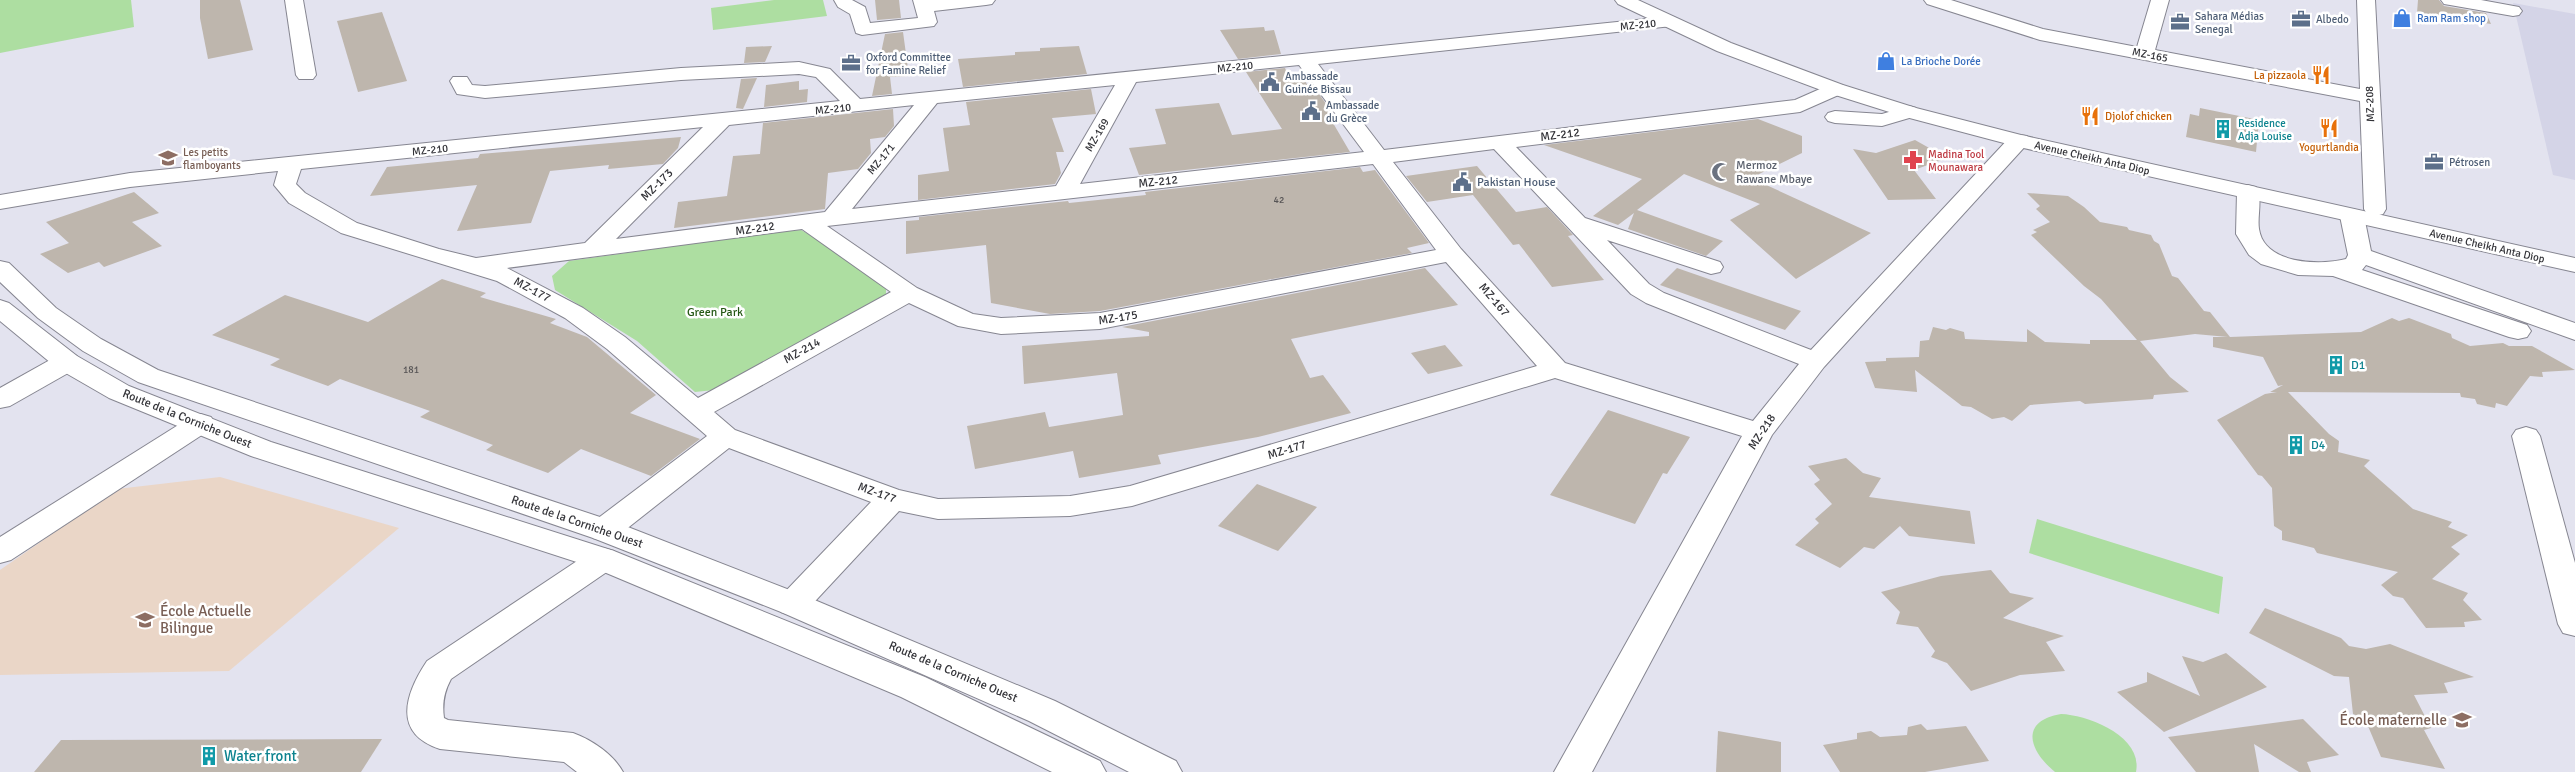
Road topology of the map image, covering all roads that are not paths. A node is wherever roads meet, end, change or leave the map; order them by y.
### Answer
1 (294, 0) edge
2 (844, 0) edge
3 (986, 0) edge
4 (1624, 0) edge
5 (1646, 0) edge
6 (1933, 0) edge
7 (1998, 0) edge
8 (2160, 0) edge
9 (2366, 0) edge
10 (2450, 0) edge
11 (923, 3) edge
12 (2513, 10) dead end
13 (1989, 17) junction
14 (1666, 22) junction
15 (2144, 54) junction
16 (1305, 60) junction
17 (306, 75) dead end
18 (1129, 78) junction
19 (460, 81) dead end
20 (1836, 89) junction
21 (2370, 97) junction
22 (930, 99) junction
23 (856, 106) junction
24 (1910, 112) junction
25 (1835, 117) dead end
26 (722, 120) junction
27 (2019, 141) junction
28 (1500, 142) junction
29 (1378, 157) junction
30 (291, 164) junction
31 (1064, 192) junction
32 (2248, 192) junction
33 (0, 202) edge
34 (2375, 209) junction
35 (2352, 216) junction
36 (832, 218) junction
37 (807, 222) junction
38 (1575, 222) junction
39 (592, 250) junction
40 (2575, 252) edge
41 (1452, 254) junction
42 (2360, 255) junction
43 (476, 265) junction
44 (2575, 265) edge
45 (1711, 267) dead end
46 (0, 268) edge
47 (2339, 270) junction
48 (908, 293) junction
49 (0, 308) edge
50 (2575, 332) edge
51 (2548, 341) dead end
52 (1815, 361) junction
53 (67, 362) junction
54 (1555, 370) junction
55 (0, 400) edge
56 (696, 410) junction
57 (202, 424) junction
58 (1759, 432) junction
59 (725, 436) junction
60 (2526, 436) dead end
61 (892, 499) junction
62 (603, 544) junction
63 (0, 552) edge
64 (793, 604) junction
65 (2575, 624) edge
66 (604, 772) edge
67 (1088, 772) edge
68 (1163, 772) edge
69 (1573, 772) edge

1 - 17 main road
2 - 11 main road
3 - 11 main road
4 - 14 main road, Avenue Cheikh Anta Diop
5 - 34 main road, Avenue Cheikh Anta Diop
6 - 13 main road, MZ-165
7 - 13 main road
8 - 15 main road
9 - 21 main road, MZ-208
10 - 12 main road
13 - 15 main road, MZ-165
14 - 16 main road, MZ-210
14 - 20 main road, Avenue Cheikh Anta Diop
15 - 21 main road, MZ-165
16 - 18 main road, MZ-210
16 - 29 main road, MZ-167
18 - 22 main road, MZ-210
18 - 31 main road, MZ-169
19 - 23 main road
20 - 24 main road, Avenue Cheikh Anta Diop
20 - 28 main road, MZ-212
21 - 34 main road, MZ-208
22 - 23 main road, MZ-210
22 - 36 main road, MZ-171
23 - 26 main road, MZ-210
24 - 25 main road
24 - 27 main road, Avenue Cheikh Anta Diop
26 - 30 main road, MZ-210
26 - 39 main road, MZ-173
27 - 32 main road, Avenue Cheikh Anta Diop
27 - 52 main road, MZ-218
28 - 29 main road, MZ-212
28 - 38 main road
29 - 31 main road, MZ-212
29 - 41 main road, MZ-167
30 - 33 main road, MZ-210
30 - 43 main road, MZ-177
31 - 36 main road, MZ-212
32 - 35 main road, Avenue Cheikh Anta Diop
32 - 47 main road
34 - 40 main road, Avenue Cheikh Anta Diop
35 - 42 main road
35 - 44 main road, Avenue Cheikh Anta Diop
36 - 37 main road, MZ-212
37 - 39 main road, MZ-212
37 - 48 main road, MZ-175
38 - 45 main road
38 - 52 main road
39 - 43 main road, MZ-212
41 - 48 main road, MZ-175
41 - 54 main road, MZ-167
42 - 47 main road
42 - 50 main road
43 - 56 main road, MZ-177
46 - 62 main road, Route de la Corniche Ouest
47 - 51 main road
48 - 56 main road, MZ-214
49 - 53 main road, Route de la Corniche Ouest
52 - 58 main road, MZ-218
53 - 55 main road
53 - 57 main road, Route de la Corniche Ouest
54 - 58 main road
54 - 61 main road, MZ-177
56 - 59 main road, MZ-177
57 - 62 main road, Route de la Corniche Ouest
57 - 63 main road
58 - 69 main road, MZ-218
59 - 61 main road, MZ-177
59 - 62 main road
60 - 65 main road
61 - 64 main road
62 - 64 main road, Route de la Corniche Ouest
62 - 66 main road
62 - 67 main road, Route de la Corniche Ouest
64 - 68 main road, Route de la Corniche Ouest

